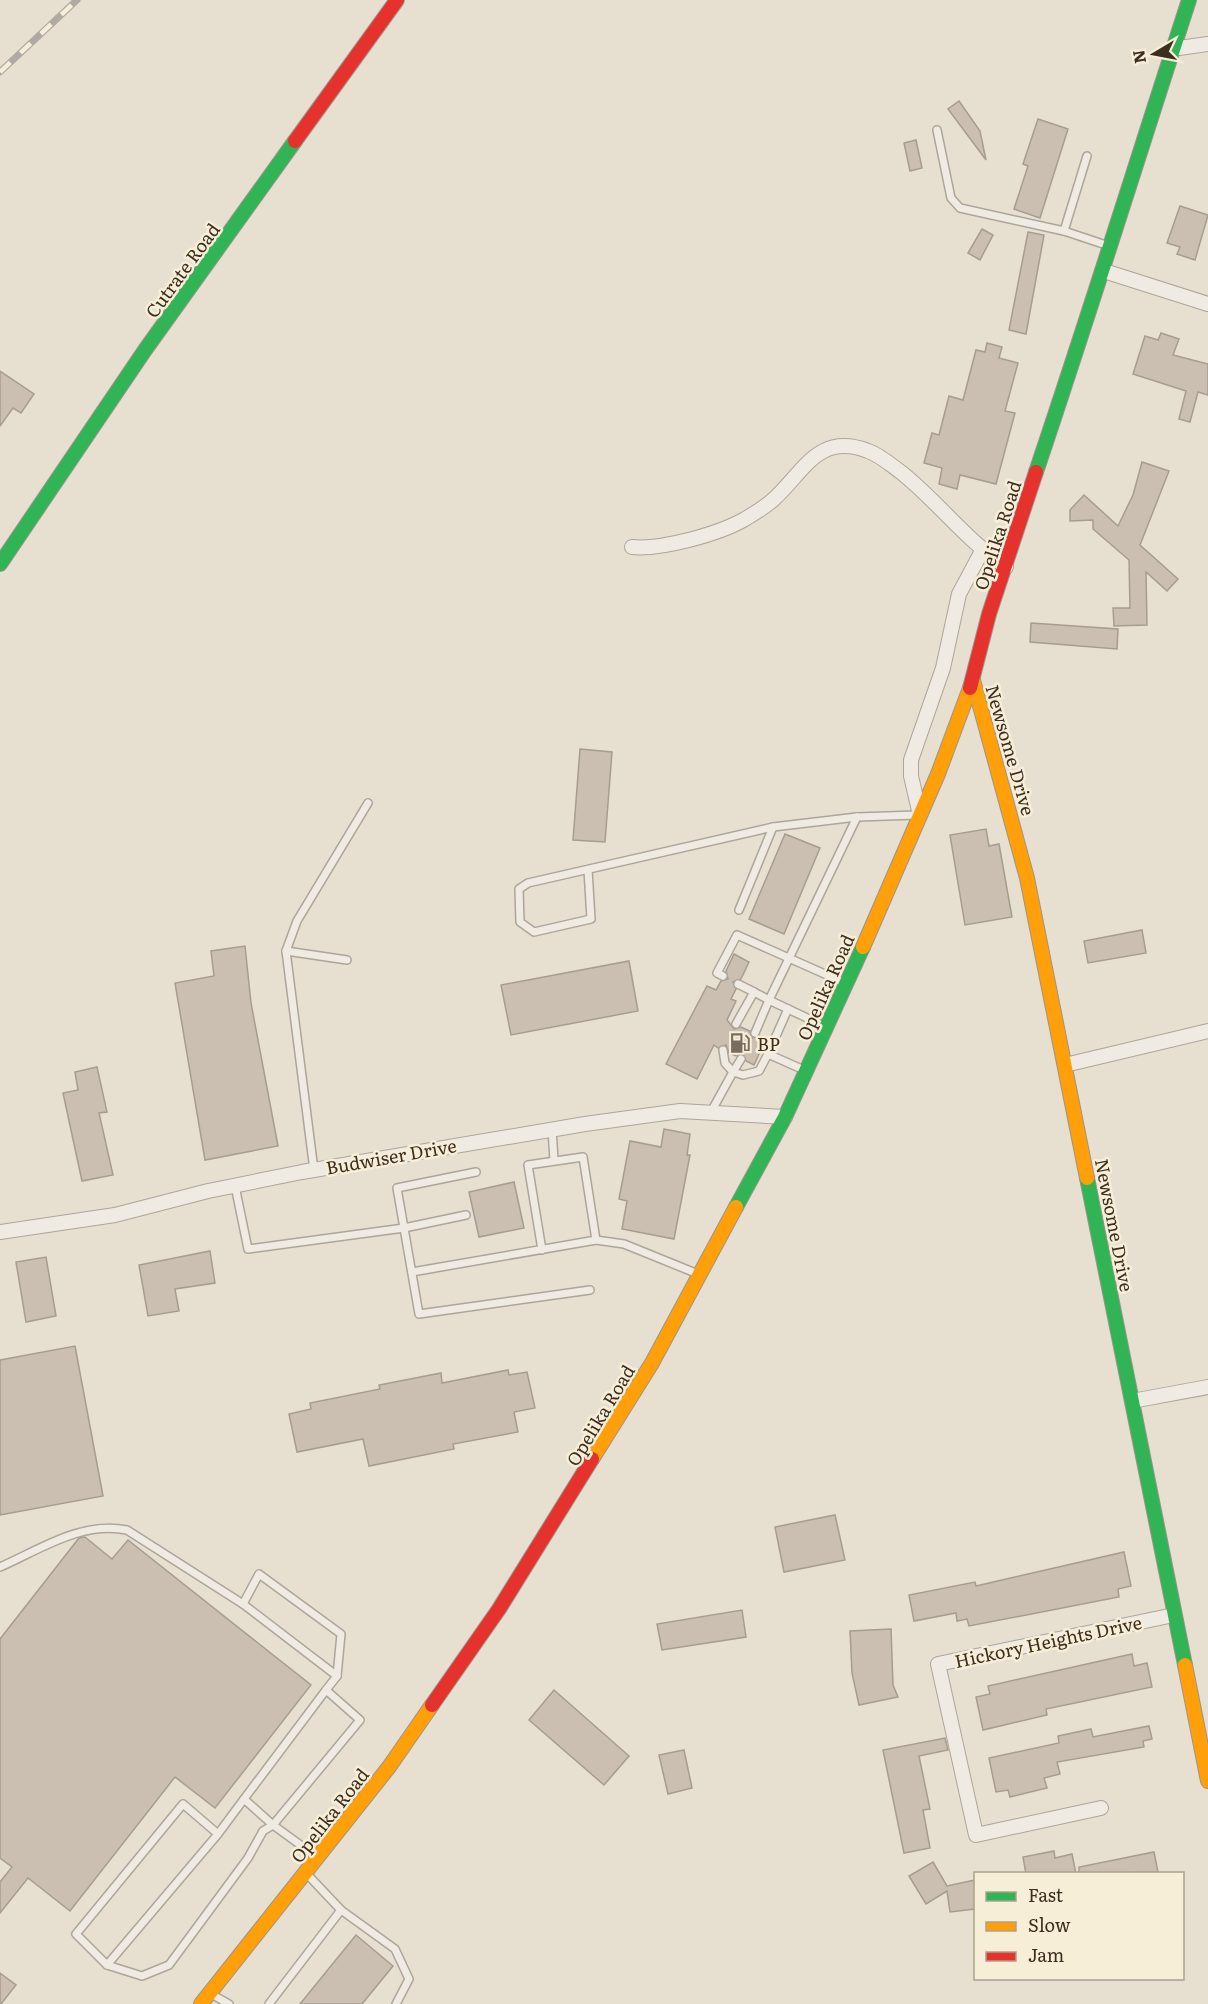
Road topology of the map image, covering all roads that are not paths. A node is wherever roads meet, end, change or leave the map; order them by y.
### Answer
1 (397, 0) edge
2 (1189, 0) edge
3 (1208, 44) edge
4 (1172, 49) junction
5 (937, 129) dead end
6 (1088, 156) dead end
7 (1064, 231) junction
8 (1111, 246) junction
9 (1104, 271) junction
10 (1208, 304) edge
11 (632, 547) dead end
12 (982, 551) junction
13 (0, 564) edge
14 (1006, 567) junction
15 (973, 680) junction
16 (368, 803) dead end
17 (920, 815) junction
18 (857, 817) junction
19 (773, 827) junction
20 (588, 870) junction
21 (739, 910) dead end
22 (286, 951) junction
23 (790, 958) junction
24 (347, 960) dead end
25 (723, 976) dead end
26 (846, 983) junction
27 (738, 984) dead end
28 (754, 992) junction
29 (769, 1000) junction
30 (788, 1010) junction
31 (736, 1024) dead end
32 (827, 1027) junction
33 (1208, 1031) edge
34 (754, 1034) dead end
35 (723, 1050) dead end
36 (768, 1054) junction
37 (741, 1059) dead end
38 (1065, 1065) junction
39 (807, 1071) junction
40 (733, 1072) junction
41 (711, 1112) junction
42 (785, 1117) junction
43 (552, 1129) junction
44 (555, 1160) junction
45 (314, 1170) junction
46 (476, 1172) dead end
47 (235, 1186) junction
48 (466, 1215) dead end
49 (404, 1228) junction
50 (0, 1232) edge
51 (596, 1240) junction
52 (542, 1250) junction
53 (412, 1272) junction
54 (701, 1275) junction
55 (590, 1290) dead end
56 (1208, 1387) edge
57 (1132, 1401) junction
58 (0, 1567) edge
59 (243, 1604) junction
60 (1174, 1615) junction
61 (337, 1676) junction
62 (326, 1690) junction
63 (1208, 1781) edge
64 (244, 1799) junction
65 (1101, 1808) dead end
66 (273, 1825) junction
67 (218, 1834) junction
68 (319, 1858) junction
69 (306, 1873) junction
70 (341, 1910) junction
71 (107, 1965) junction
72 (206, 1999) edge
73 (229, 2004) edge
74 (269, 2004) edge
75 (396, 2004) edge

1 - 13 main road, Cutrate Road
2 - 4 main road, Opelika Road
3 - 4 street
4 - 8 main road, Opelika Road
5 - 7 lane
6 - 7 lane
7 - 8 lane
8 - 9 main road, Opelika Road
9 - 10 street
9 - 14 main road, Opelika Road
11 - 12 street
12 - 14 street
12 - 17 street
14 - 15 main road, Opelika Road
15 - 17 main road, Opelika Road
15 - 38 main road, Newsome Drive
16 - 22 lane
17 - 18 lane
17 - 26 main road, Opelika Road
18 - 19 lane
18 - 23 lane
19 - 20 lane
19 - 21 lane
20 - 20 lane
22 - 24 lane
22 - 45 lane
23 - 25 lane
23 - 26 lane
23 - 29 lane
26 - 32 main road, Opelika Road
27 - 28 lane
28 - 29 lane
28 - 31 lane
29 - 30 lane
29 - 34 lane
30 - 32 lane
30 - 36 lane
32 - 39 main road, Opelika Road
33 - 38 street
35 - 40 lane
36 - 39 lane
36 - 40 lane
37 - 40 lane
38 - 57 main road, Newsome Drive
39 - 42 main road, Opelika Road
40 - 41 lane
41 - 42 street, Budwiser Drive
41 - 43 street, Budwiser Drive
42 - 54 main road, Opelika Road
43 - 44 lane
43 - 45 street, Budwiser Drive
44 - 51 lane
44 - 52 lane
45 - 47 street, Budwiser Drive
46 - 49 lane
47 - 49 lane
47 - 50 street, Budwiser Drive
48 - 49 lane
49 - 53 lane
51 - 52 lane
51 - 54 lane
52 - 53 lane
53 - 55 lane
54 - 68 main road, Opelika Road
56 - 57 street
57 - 60 main road, Newsome Drive
58 - 59 lane
59 - 61 lane
59 - 61 lane
60 - 63 main road, Newsome Drive
60 - 65 street, Hickory Heights Drive
61 - 62 lane
62 - 64 lane
62 - 66 lane
64 - 66 lane
64 - 67 lane
66 - 68 lane
66 - 71 lane
67 - 71 lane
67 - 71 lane
68 - 69 main road, Opelika Road
69 - 70 lane
69 - 72 main road, Opelika Road
70 - 74 lane
70 - 75 lane
72 - 73 lane

